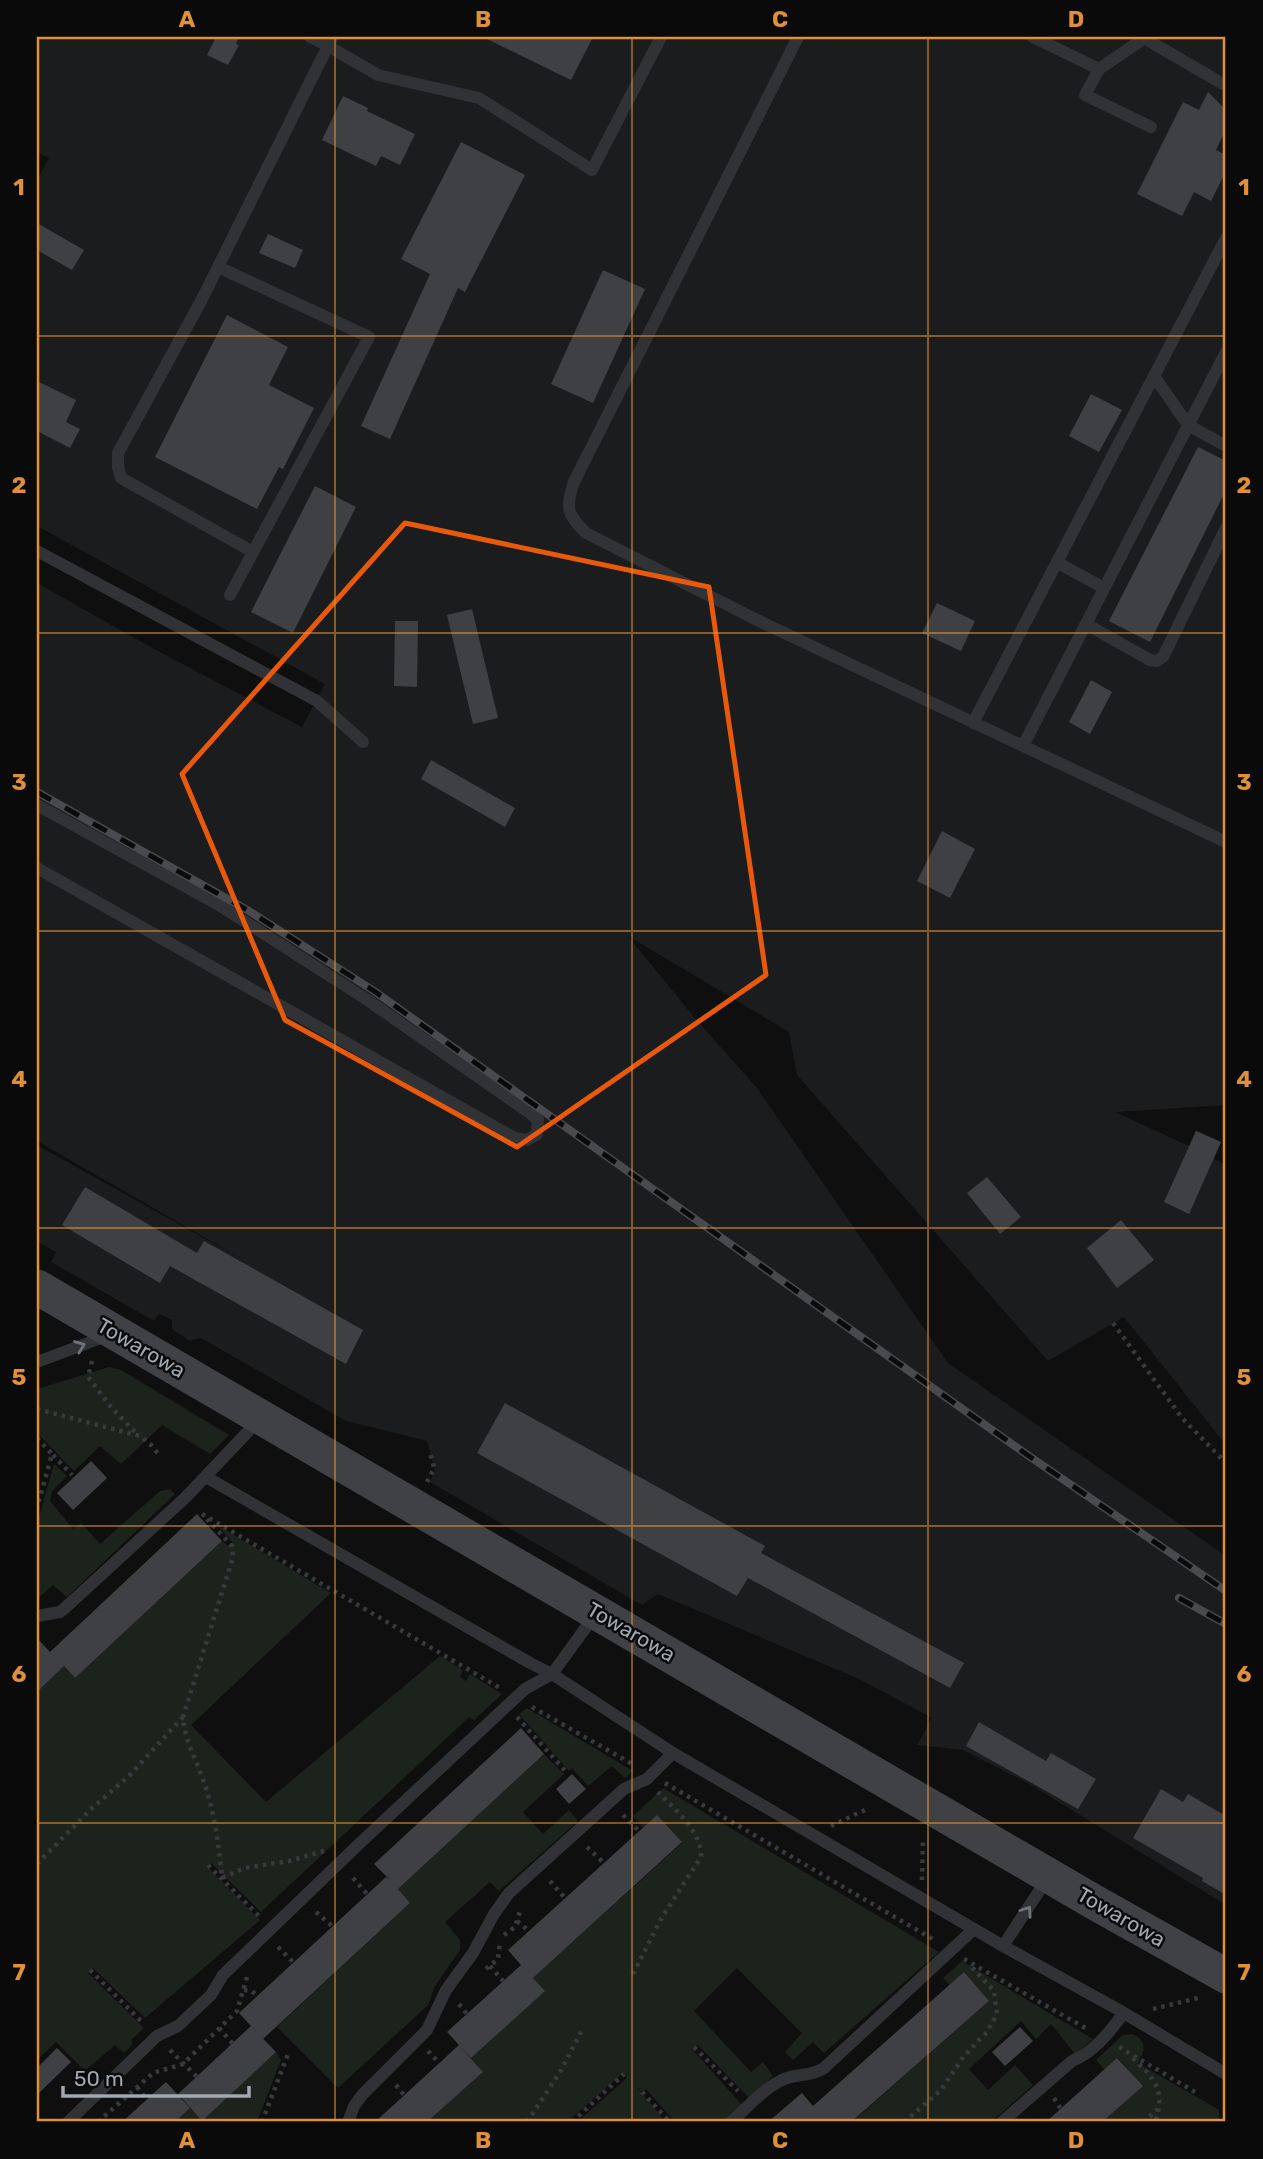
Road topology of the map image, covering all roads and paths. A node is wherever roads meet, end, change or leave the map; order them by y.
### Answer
1 (310, 37) edge
2 (661, 37) edge
3 (798, 37) edge
4 (1033, 37) edge
5 (1145, 37) edge
6 (331, 42) edge
7 (1099, 69) junction
8 (1223, 84) dead end
9 (1151, 127) dead end
10 (1226, 237) edge
11 (218, 267) junction
12 (1226, 352) edge
13 (1154, 376) junction
14 (1188, 425) junction
15 (1226, 446) edge
16 (1226, 527) edge
17 (37, 551) edge
18 (253, 552) junction
19 (1059, 562) junction
20 (1104, 588) junction
21 (230, 595) dead end
22 (1086, 624) junction
23 (973, 723) junction
24 (363, 742) dead end
25 (1024, 744) junction
26 (37, 805) edge
27 (1226, 842) edge
28 (37, 869) edge
29 (37, 1287) edge
30 (1112, 1323) dead end
31 (114, 1333) junction
32 (92, 1360) dead end
33 (37, 1362) edge
34 (37, 1409) edge
35 (261, 1418) junction
36 (140, 1436) junction
37 (37, 1438) edge
38 (430, 1452) dead end
39 (52, 1454) junction
40 (160, 1456) dead end
41 (1226, 1463) edge
42 (72, 1475) dead end
43 (206, 1477) junction
44 (425, 1486) dead end
45 (185, 1498) junction
46 (37, 1508) edge
47 (597, 1612) junction
48 (37, 1616) edge
49 (552, 1674) junction
50 (514, 1715) dead end
51 (183, 1717) junction
52 (673, 1753) junction
53 (568, 1773) dead end
54 (647, 1779) junction
55 (869, 1808) dead end
56 (623, 1815) dead end
57 (639, 1831) dead end
58 (814, 1834) junction
59 (923, 1838) dead end
60 (587, 1847) dead end
61 (348, 1854) junction
62 (604, 1863) dead end
63 (37, 1864) edge
64 (208, 1865) dead end
65 (1049, 1876) junction
66 (222, 1878) junction
67 (353, 1878) dead end
68 (550, 1881) dead end
69 (367, 1894) dead end
70 (565, 1898) dead end
71 (922, 1898) junction
72 (316, 1912) dead end
73 (517, 1921) dead end
74 (332, 1926) dead end
75 (271, 1928) junction
76 (974, 1929) junction
77 (529, 1931) dead end
78 (1003, 1946) junction
79 (278, 1947) dead end
80 (966, 1961) dead end
81 (293, 1962) dead end
82 (490, 1966) dead end
83 (90, 1970) dead end
84 (633, 1974) dead end
85 (503, 1981) dead end
86 (1216, 1986) edge
87 (244, 1990) dead end
88 (257, 1996) dead end
89 (1124, 2013) junction
90 (219, 2028) dead end
91 (583, 2028) dead end
92 (157, 2036) junction
93 (233, 2043) dead end
94 (425, 2047) dead end
95 (694, 2047) dead end
96 (288, 2054) dead end
97 (439, 2063) dead end
98 (624, 2074) dead end
99 (1226, 2074) edge
100 (197, 2077) dead end
101 (137, 2087) dead end
102 (738, 2091) dead end
103 (642, 2092) dead end
104 (1195, 2092) dead end
105 (147, 2100) dead end
106 (1160, 2108) junction
107 (68, 2122) edge
108 (262, 2122) edge
109 (348, 2122) edge
110 (527, 2122) edge
111 (572, 2122) edge
112 (670, 2122) edge
113 (731, 2122) edge
114 (904, 2122) edge
115 (1002, 2122) edge
116 (1143, 2122) edge
117 (1155, 2122) edge

1 - 6 lane
2 - 6 lane
3 - 23 lane
4 - 7 lane
5 - 7 lane
5 - 8 lane
6 - 11 lane
7 - 9 lane
10 - 13 lane
11 - 18 lane
11 - 18 lane
12 - 14 lane
13 - 14 lane
13 - 19 lane
14 - 15 lane
14 - 20 lane
16 - 22 lane
17 - 24 lane
18 - 21 lane
19 - 20 lane
19 - 23 lane
20 - 22 lane
22 - 25 lane
23 - 25 lane
25 - 27 lane
26 - 28 lane
29 - 31 main road, Towarowa
30 - 41 path
33 -> 31 lane
31 - 35 main road, Towarowa
32 - 36 path
34 - 36 path
35 - 43 lane
35 - 47 main road, Towarowa
36 - 40 path
37 - 39 path
38 - 44 path
39 - 42 path
39 - 46 path
43 - 45 lane
43 - 49 lane
45 - 48 lane
45 - 51 path
47 - 49 lane
47 - 65 main road, Towarowa
49 - 52 lane
49 - 61 lane
50 - 53 path
51 - 63 path
51 - 66 path
52 - 54 lane
52 - 58 lane
54 - 84 path
54 - 109 lane
55 - 58 path
56 - 57 path
58 - 71 lane
59 - 71 path
60 - 62 path
61 - 66 path
61 - 75 lane
64 - 66 path
78 -> 65 lane
65 - 86 main road, Towarowa
66 - 75 path
67 - 69 path
68 - 70 path
71 - 76 lane
72 - 74 path
73 - 77 path
75 - 92 lane
76 - 78 lane
76 - 113 lane
78 - 89 lane
79 - 81 path
80 - 114 path
82 - 85 path
83 - 92 path
86 - 89 path
87 - 88 path
89 - 99 lane
89 - 115 lane
90 - 93 path
91 - 110 path
92 - 100 path
92 - 107 lane
94 - 97 path
95 - 102 path
96 - 108 path
98 - 111 path
101 - 105 path
103 - 112 path
104 - 106 path
106 - 116 path
106 - 117 path

